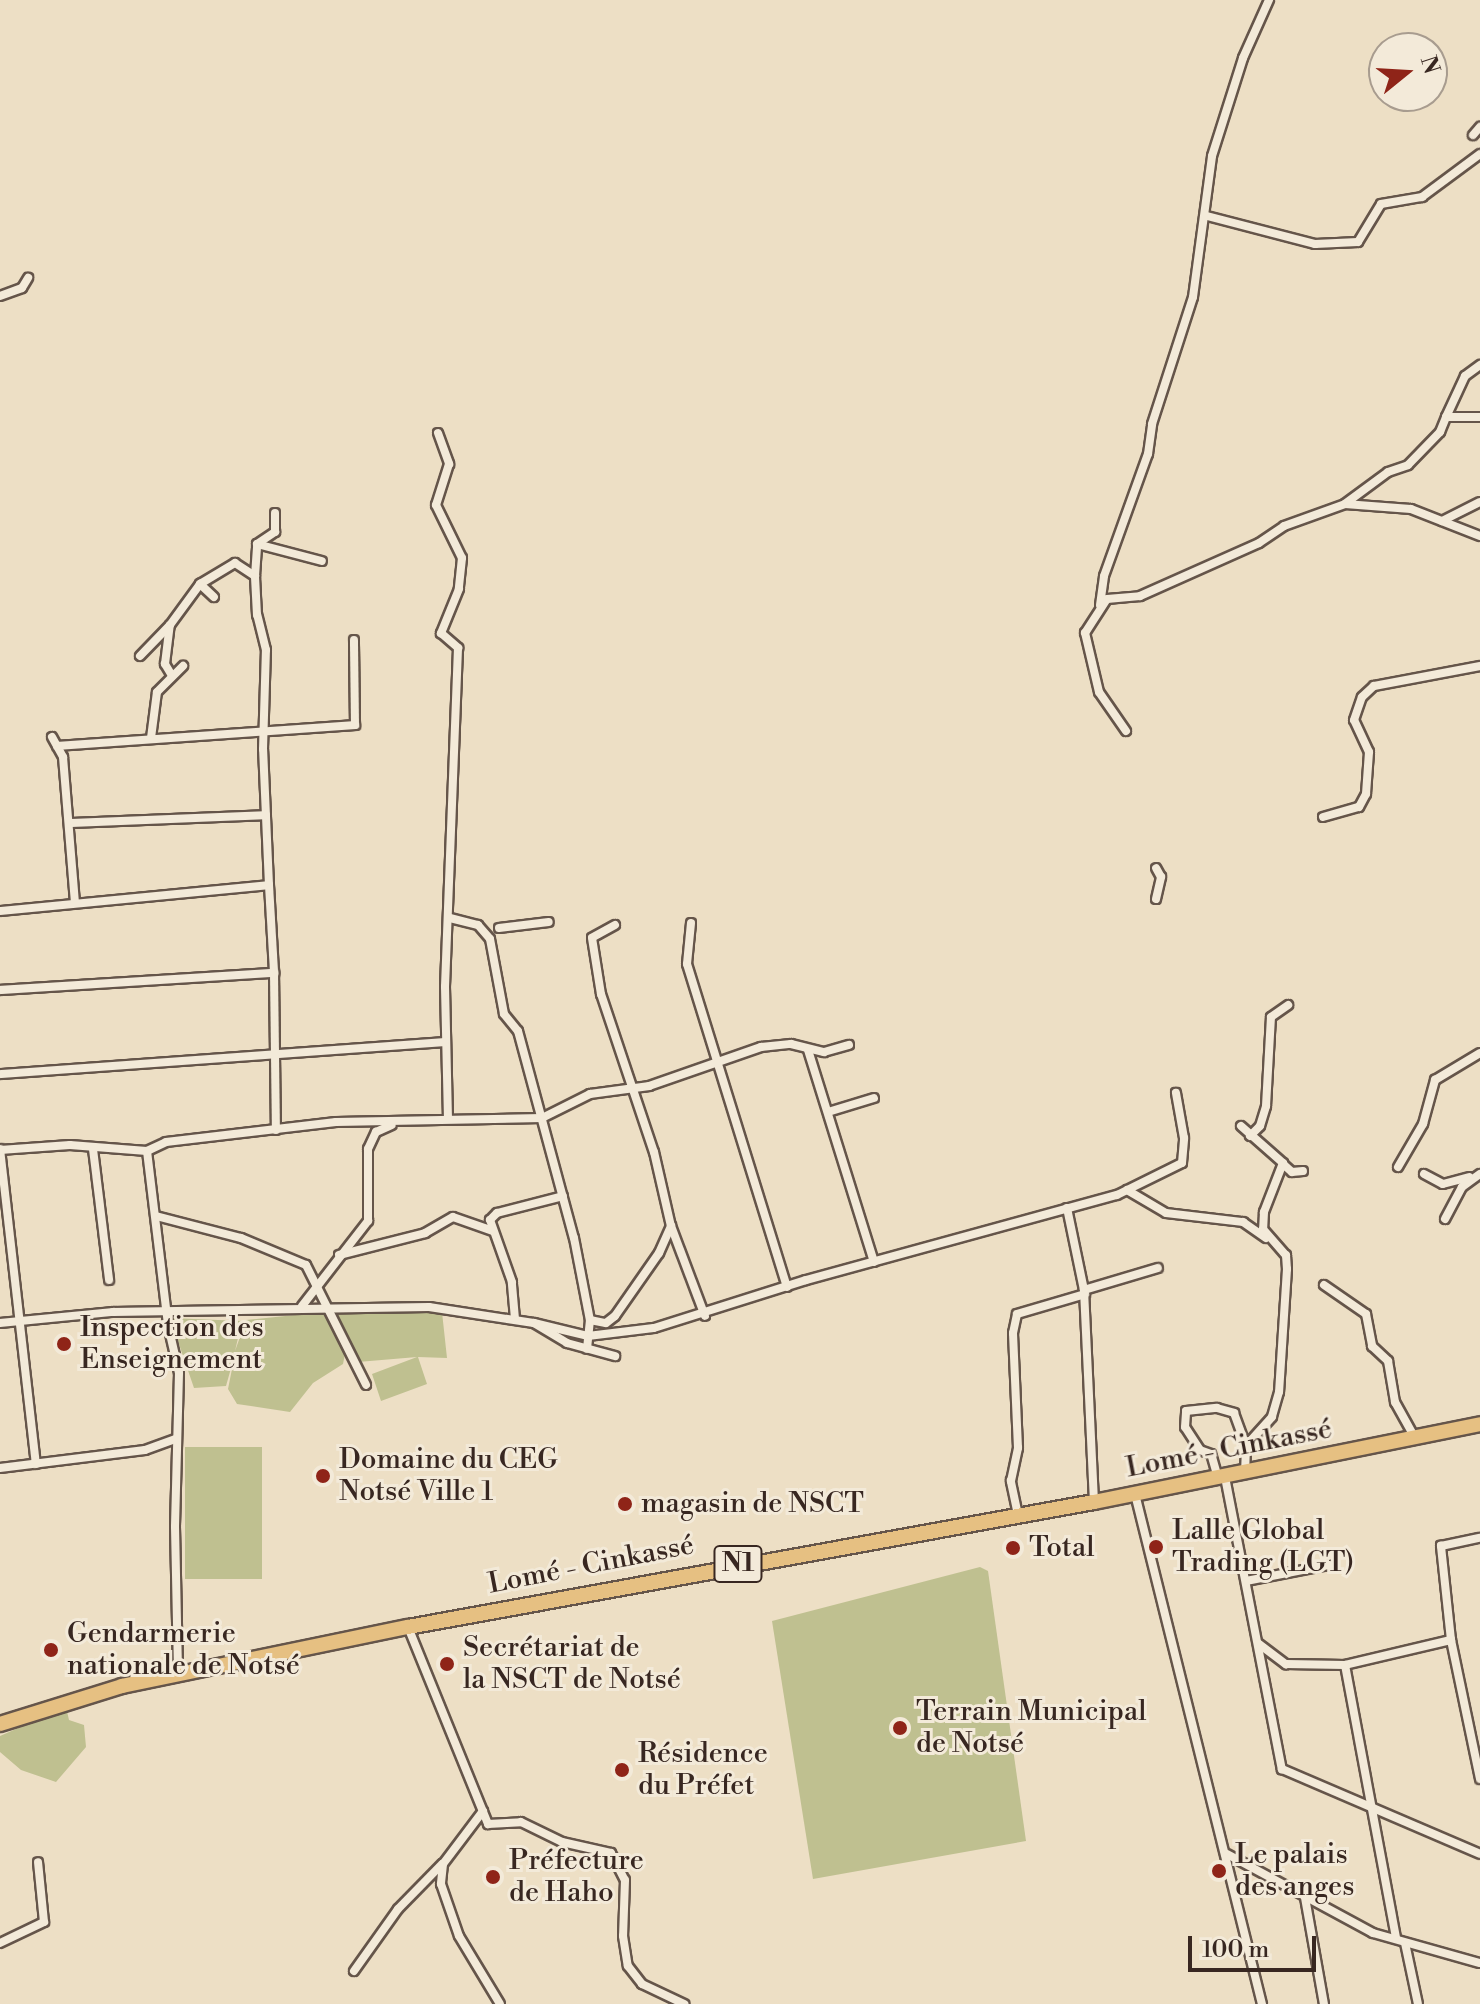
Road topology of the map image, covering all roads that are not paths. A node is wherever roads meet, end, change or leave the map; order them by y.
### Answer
1 (1269, 0) edge
2 (1480, 127) edge
3 (1473, 135) dead end
4 (1480, 154) edge
5 (1207, 216) junction
6 (28, 278) dead end
7 (0, 296) edge
8 (1480, 365) edge
9 (1446, 417) junction
10 (1480, 417) edge
11 (438, 433) dead end
12 (1480, 502) edge
13 (1345, 504) junction
14 (275, 513) dead end
15 (1442, 521) junction
16 (1480, 536) edge
17 (257, 544) junction
18 (322, 561) dead end
19 (255, 576) junction
20 (200, 584) junction
21 (214, 597) dead end
22 (1100, 605) junction
23 (170, 625) junction
24 (354, 640) dead end
25 (140, 656) dead end
26 (183, 666) dead end
27 (1480, 666) edge
28 (171, 674) junction
29 (266, 731) junction
30 (1126, 731) dead end
31 (151, 738) junction
32 (266, 815) junction
33 (1323, 817) dead end
34 (69, 823) junction
35 (1156, 868) dead end
36 (269, 885) junction
37 (1156, 899) dead end
38 (75, 903) junction
39 (0, 911) edge
40 (450, 918) junction
41 (549, 922) dead end
42 (691, 923) dead end
43 (615, 925) dead end
44 (499, 928) dead end
45 (274, 973) junction
46 (0, 990) edge
47 (1288, 1005) dead end
48 (445, 1042) junction
49 (849, 1045) dead end
50 (808, 1050) junction
51 (1480, 1053) edge
52 (276, 1055) junction
53 (715, 1060) junction
54 (0, 1074) edge
55 (631, 1089) junction
56 (1176, 1093) dead end
57 (874, 1098) dead end
58 (828, 1112) junction
59 (542, 1118) junction
60 (448, 1119) junction
61 (396, 1123) junction
62 (1241, 1126) dead end
63 (276, 1130) junction
64 (1250, 1136) junction
65 (93, 1149) junction
66 (0, 1150) edge
67 (147, 1151) junction
68 (1283, 1163) junction
69 (1398, 1167) dead end
70 (1303, 1171) dead end
71 (1292, 1172) junction
72 (1424, 1174) dead end
73 (1479, 1175) edge
74 (1279, 1181) junction
75 (1127, 1190) junction
76 (563, 1196) junction
77 (1067, 1208) junction
78 (156, 1216) junction
79 (1445, 1219) dead end
80 (671, 1226) junction
81 (493, 1231) junction
82 (1268, 1238) junction
83 (338, 1256) junction
84 (874, 1262) junction
85 (1158, 1268) dead end
86 (109, 1280) dead end
87 (315, 1285) junction
88 (1324, 1285) dead end
89 (787, 1287) junction
90 (1084, 1292) junction
91 (302, 1306) junction
92 (326, 1306) junction
93 (167, 1314) junction
94 (705, 1316) junction
95 (515, 1319) junction
96 (590, 1320) junction
97 (18, 1322) junction
98 (0, 1323) edge
99 (534, 1323) junction
100 (588, 1336) junction
101 (587, 1349) junction
102 (615, 1356) dead end
103 (366, 1385) dead end
104 (1480, 1424) edge
105 (1415, 1438) junction
106 (176, 1439) junction
107 (1246, 1446) junction
108 (36, 1464) junction
109 (0, 1468) edge
110 (1245, 1473) junction
111 (1221, 1478) junction
112 (1135, 1494) junction
113 (1094, 1502) junction
114 (1018, 1515) junction
115 (1480, 1538) edge
116 (1329, 1565) dead end
117 (1246, 1581) junction
118 (408, 1627) junction
119 (1451, 1640) junction
120 (1259, 1644) junction
121 (1345, 1665) junction
122 (179, 1675) junction
123 (0, 1724) edge
124 (1480, 1779) edge
125 (1375, 1809) junction
126 (483, 1811) junction
127 (1227, 1854) junction
128 (1480, 1854) edge
129 (38, 1862) dead end
130 (443, 1864) junction
131 (1303, 1891) junction
132 (1396, 1937) junction
133 (0, 1943) edge
134 (1405, 1943) junction
135 (1480, 1963) edge
136 (354, 1971) dead end
137 (500, 2004) edge
138 (684, 2004) edge
139 (1262, 2004) edge
140 (1324, 2004) edge
141 (1418, 2004) edge

1 - 5 street
2 - 3 street
4 - 5 street
5 - 22 street
6 - 7 street
8 - 9 street
9 - 10 street
9 - 13 street
11 - 40 street
12 - 15 street
13 - 15 street
13 - 22 street
14 - 17 street
15 - 16 street
17 - 18 street
17 - 19 street
19 - 20 street
19 - 29 street
20 - 21 street
20 - 23 street
22 - 30 street
23 - 25 street
23 - 28 street
24 - 29 street
26 - 28 street
27 - 33 street
28 - 31 street
29 - 31 street
29 - 32 street
31 - 34 street
32 - 34 street
32 - 36 street
34 - 38 street
35 - 37 street
36 - 38 street
36 - 45 street
38 - 39 street
40 - 48 street
40 - 59 street
41 - 44 street
42 - 53 street
43 - 55 street
45 - 46 street
45 - 52 street
47 - 64 street
48 - 52 street
48 - 60 street
49 - 50 street
50 - 53 street
50 - 58 street
51 - 69 street
52 - 54 street
52 - 63 street
53 - 55 street
53 - 89 street
55 - 59 street
55 - 80 street
56 - 75 street
57 - 58 street
58 - 84 street
59 - 60 street
59 - 76 street
60 - 61 street
61 - 63 street
61 - 83 street
62 - 64 street
63 - 67 street
64 - 68 street
65 - 66 street
65 - 67 street
65 - 86 street
66 - 97 street
67 - 78 street
68 - 71 street
68 - 74 street
70 - 71 street
71 - 74 street
72 - 73 street
73 - 79 street
74 - 82 street
75 - 77 street
75 - 82 street
76 - 81 street
76 - 96 street
77 - 84 street
77 - 90 street
78 - 87 street
78 - 93 street
80 - 94 street
80 - 96 street
81 - 83 street
81 - 95 street
82 - 107 street
83 - 87 street
84 - 89 street
85 - 90 street
87 - 91 street
87 - 92 street
88 - 105 street
89 - 94 street
90 - 113 street
90 - 114 street
91 - 92 street
91 - 93 street
92 - 95 street
92 - 103 street
93 - 97 street
93 - 106 street
94 - 100 street
95 - 99 street
96 - 100 street
97 - 98 street
97 - 108 street
99 - 100 street
99 - 101 street
100 - 101 street
101 - 102 street
104 - 105 highway, Lomé - Cinkassé / N1
105 - 110 highway, Lomé - Cinkassé / N1
106 - 108 street
106 - 122 street
107 - 110 street
107 - 111 street
108 - 109 street
110 - 111 highway, Lomé - Cinkassé / N1
111 - 112 highway, Lomé - Cinkassé / N1
111 - 117 street
112 - 113 highway, Lomé - Cinkassé / N1
112 - 127 street
113 - 114 highway, Lomé - Cinkassé / N1
114 - 118 highway, Lomé - Cinkassé / N1
115 - 119 street
116 - 117 street
117 - 120 street
118 - 122 highway, Lomé - Cinkassé / N1
118 - 126 street
119 - 121 street
119 - 124 street
120 - 121 street
120 - 125 street
121 - 125 street
122 - 123 highway, Lomé - Cinkassé / N1
125 - 128 street
125 - 132 street
126 - 130 street
126 - 138 street
127 - 131 street
127 - 139 street
129 - 133 street
130 - 136 street
130 - 137 street
131 - 132 street
131 - 140 street
132 - 134 street
134 - 135 street
134 - 141 street

